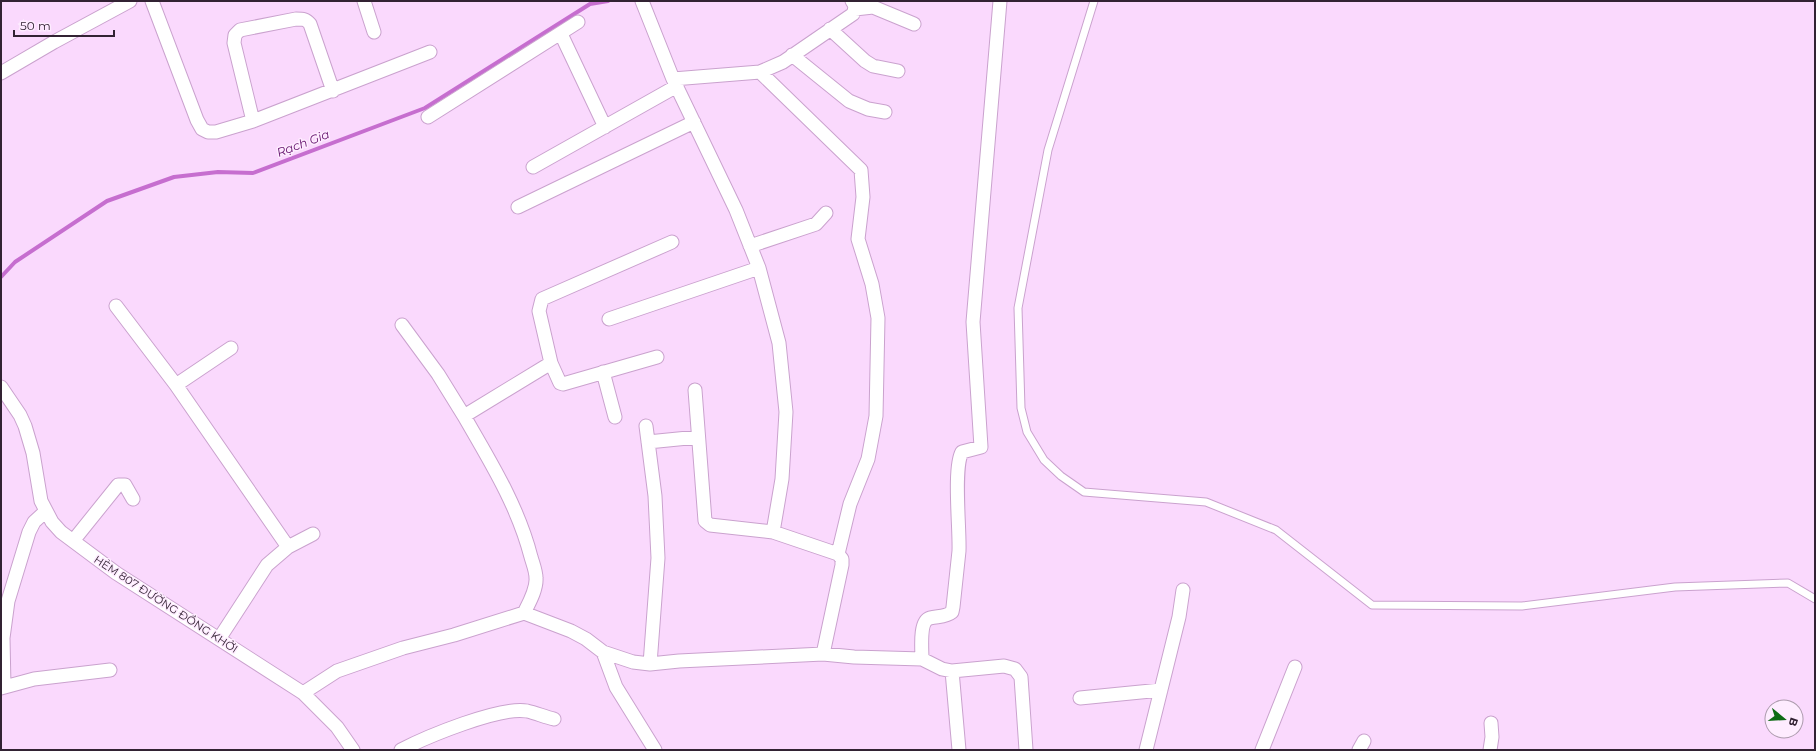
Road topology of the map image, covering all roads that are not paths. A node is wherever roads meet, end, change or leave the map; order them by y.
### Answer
1 (130, 1) edge
2 (152, 1) edge
3 (364, 1) edge
4 (1000, 1) edge
5 (1094, 1) edge
6 (644, 5) edge
7 (854, 5) edge
8 (578, 22) dead end
9 (914, 24) dead end
10 (830, 29) junction
11 (374, 32) dead end
12 (561, 34) junction
13 (430, 52) dead end
14 (792, 56) junction
15 (898, 71) dead end
16 (760, 72) junction
17 (1, 73) edge
18 (675, 83) junction
19 (334, 91) junction
20 (886, 112) dead end
21 (428, 117) dead end
22 (253, 121) junction
23 (694, 122) junction
24 (605, 127) junction
25 (533, 168) dead end
26 (518, 207) dead end
27 (826, 213) dead end
28 (672, 242) dead end
29 (750, 246) junction
30 (758, 268) junction
31 (116, 306) dead end
32 (609, 319) dead end
33 (402, 325) dead end
34 (231, 348) dead end
35 (656, 357) dead end
36 (552, 363) junction
37 (603, 372) junction
38 (176, 385) junction
39 (1, 387) edge
40 (695, 390) dead end
41 (464, 416) junction
42 (615, 417) dead end
43 (646, 426) dead end
44 (698, 438) junction
45 (648, 442) junction
46 (133, 499) dead end
47 (46, 511) junction
48 (773, 532) junction
49 (313, 534) dead end
50 (73, 541) junction
51 (288, 547) junction
52 (838, 554) junction
53 (1183, 590) dead end
54 (1815, 599) edge
55 (524, 613) junction
56 (219, 639) junction
57 (603, 652) junction
58 (823, 654) junction
59 (922, 659) junction
60 (650, 664) junction
61 (1295, 667) dead end
62 (110, 670) dead end
63 (952, 671) junction
64 (3, 687) edge
65 (1161, 690) junction
66 (303, 692) junction
67 (1080, 698) dead end
68 (554, 719) dead end
69 (1491, 723) dead end
70 (354, 750) edge
71 (401, 750) edge
72 (655, 750) edge
73 (959, 750) edge
74 (1026, 750) edge
75 (1146, 750) edge
76 (1262, 750) edge
77 (1490, 750) edge

1 - 17 street
2 - 22 street
3 - 11 street
4 - 59 street
5 - 54 lane
6 - 18 street
7 - 9 street
7 - 10 street
8 - 12 street
10 - 14 street
10 - 15 street
12 - 21 street
12 - 24 street
13 - 19 street
14 - 16 street
14 - 20 street
16 - 18 street
16 - 52 street
18 - 23 street
18 - 24 street
19 - 22 street
19 - 22 street
23 - 26 street
23 - 29 street
24 - 25 street
27 - 29 street
28 - 36 street
29 - 30 street
30 - 32 street
30 - 48 street
31 - 38 street
33 - 41 street
34 - 38 street
35 - 37 street
36 - 37 street
36 - 41 street
37 - 42 street
38 - 51 street
39 - 47 street, HẺM 807 ĐƯỜNG ĐỒNG KHỞI
40 - 44 street
41 - 55 street
43 - 45 street
44 - 45 street
44 - 48 street
45 - 60 street
46 - 50 street
47 - 50 street, HẺM 807 ĐƯỜNG ĐỒNG KHỞI
47 - 64 street
48 - 52 street
49 - 51 street
50 - 56 street, HẺM 807 ĐƯỜNG ĐỒNG KHỞI
51 - 56 street
52 - 58 street
53 - 65 street
55 - 57 street
55 - 66 street
56 - 66 street, HẺM 807 ĐƯỜNG ĐỒNG KHỞI
57 - 60 street
57 - 72 street
58 - 59 street
58 - 60 street
59 - 63 street
61 - 76 street
62 - 64 street
63 - 73 street
63 - 74 street
65 - 67 street
65 - 75 street
66 - 70 street, HẺM 807 ĐƯỜNG ĐỒNG KHỞI
68 - 71 street
69 - 77 street

